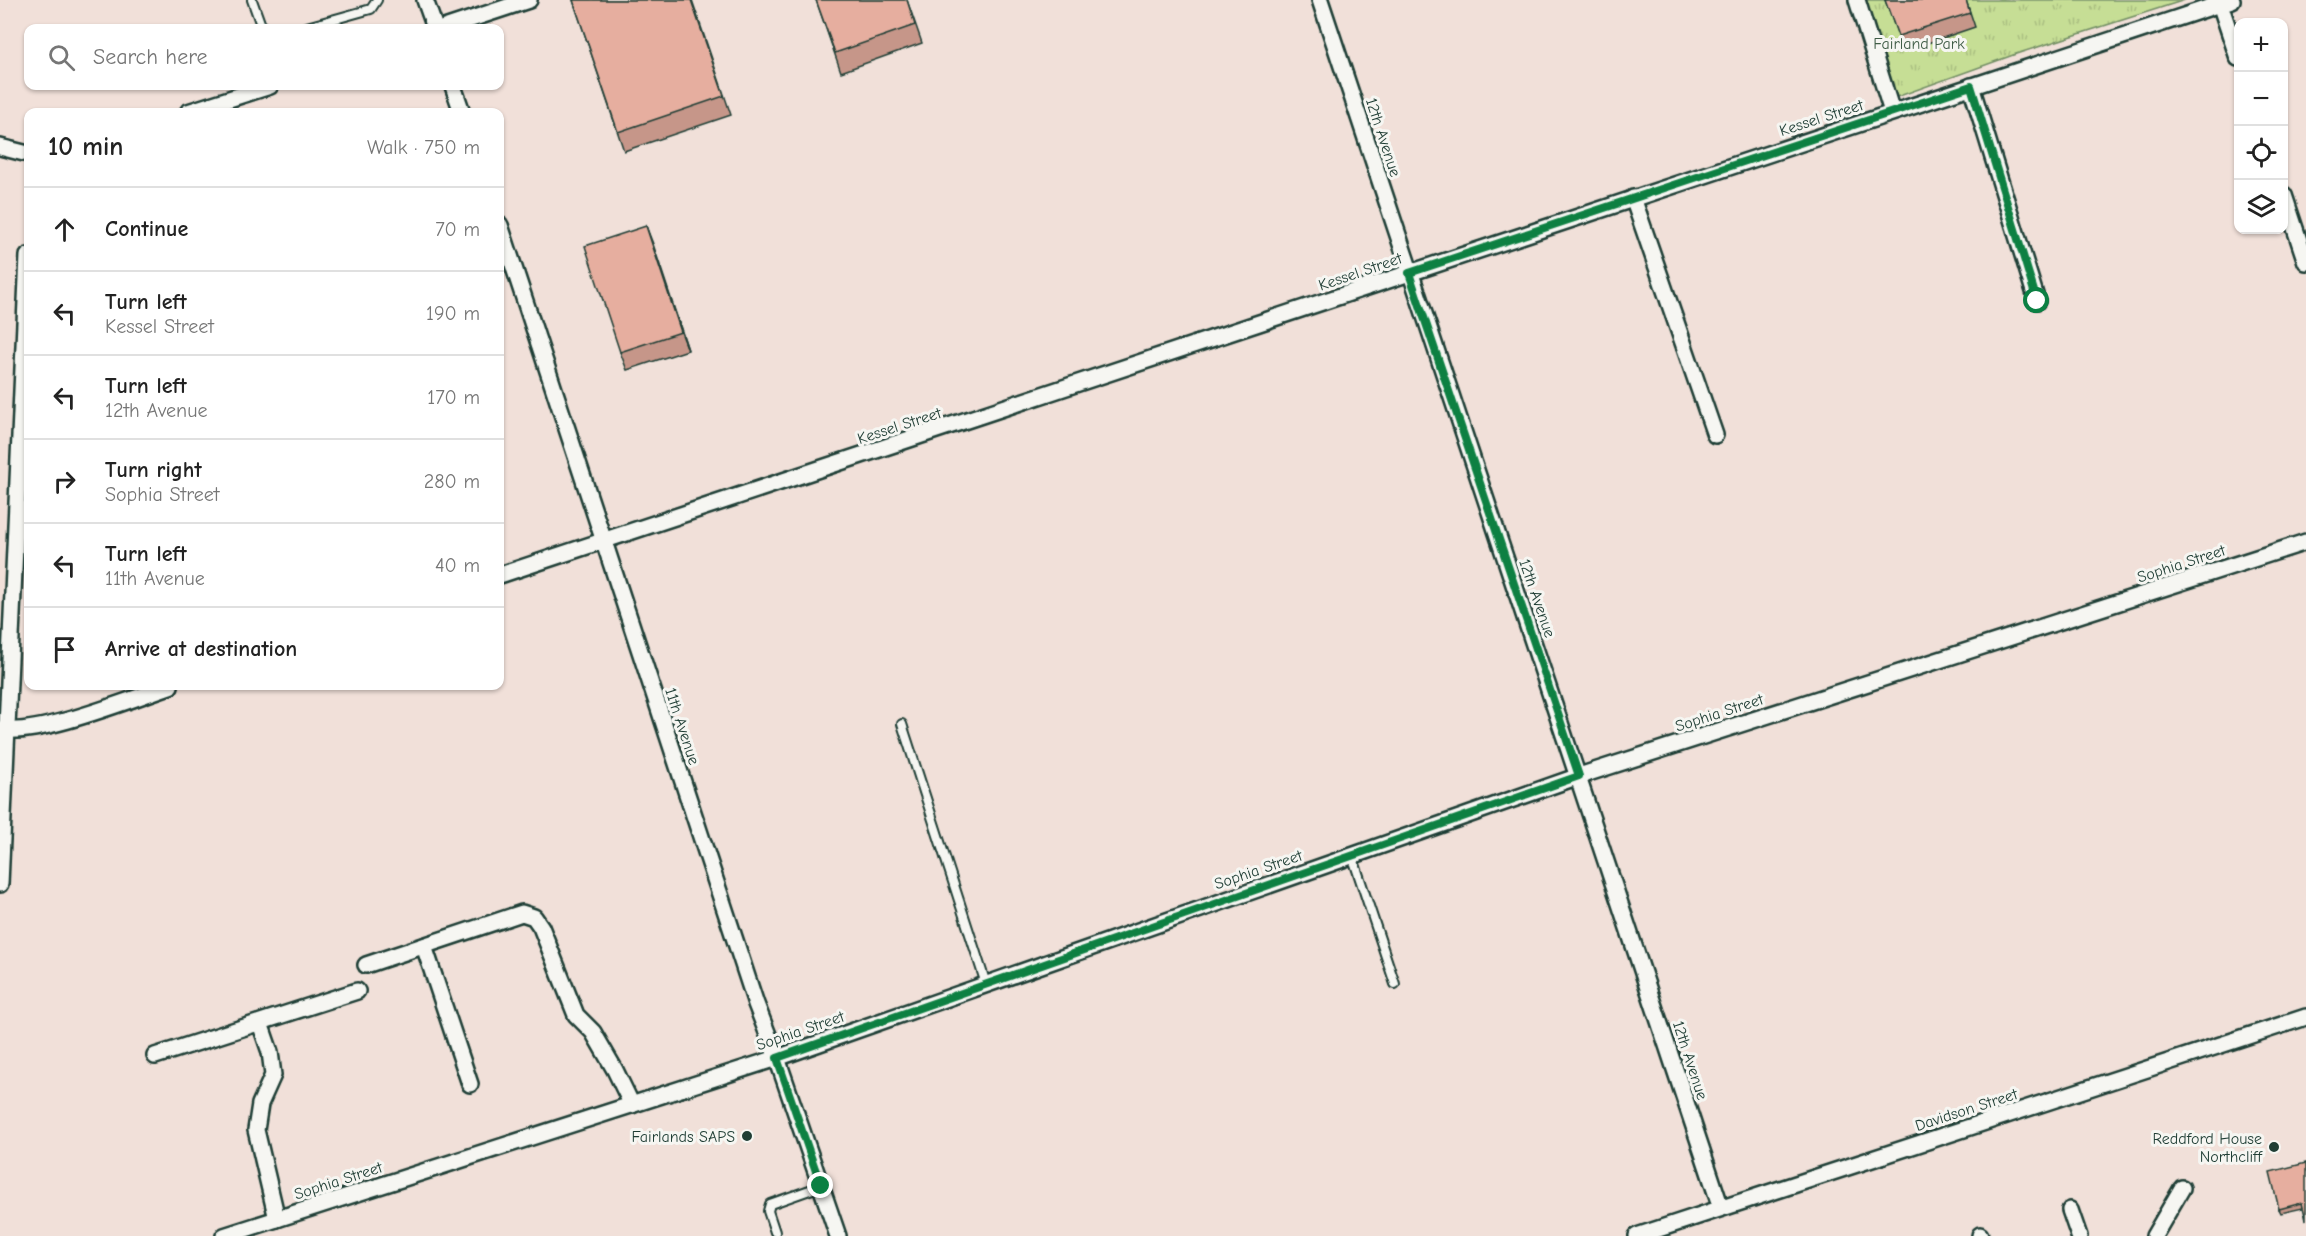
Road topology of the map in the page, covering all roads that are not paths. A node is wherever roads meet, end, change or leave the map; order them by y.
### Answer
1 (252, 0) edge
2 (377, 0) edge
3 (425, 0) edge
4 (529, 0) edge
5 (1320, 0) edge
6 (1857, 0) edge
7 (2226, 2) edge
8 (261, 24) edge
9 (317, 24) edge
10 (434, 24) edge
11 (456, 24) edge
12 (2234, 39) edge
13 (1971, 86) junction
14 (257, 90) edge
15 (454, 90) edge
16 (201, 108) edge
17 (461, 108) edge
18 (1893, 112) junction
19 (0, 147) edge
20 (24, 153) edge
21 (1634, 198) junction
22 (2288, 210) edge
23 (504, 237) edge
24 (2306, 262) edge
25 (1409, 273) junction
26 (2037, 301) dead end
27 (24, 332) edge
28 (1715, 435) dead end
29 (603, 542) junction
30 (2306, 542) edge
31 (504, 574) edge
32 (158, 690) edge
33 (902, 724) dead end
34 (3, 730) edge
35 (1579, 776) junction
36 (1352, 855) junction
37 (0, 884) edge
38 (424, 946) junction
39 (366, 965) dead end
40 (986, 984) junction
41 (1395, 984) dead end
42 (357, 991) dead end
43 (2306, 1017) edge
44 (260, 1023) junction
45 (155, 1056) dead end
46 (777, 1058) junction
47 (470, 1084) dead end
48 (632, 1104) junction
49 (821, 1186) junction
50 (2182, 1188) dead end
51 (1721, 1208) junction
52 (2070, 1210) dead end
53 (277, 1219) junction
54 (775, 1232) dead end
55 (225, 1236) edge
56 (838, 1236) edge
57 (1637, 1236) edge
58 (2079, 1236) edge
59 (2154, 1236) edge

1 - 8 lane
2 - 9 lane
3 - 10 street
4 - 11 street
5 - 25 street, 12th Avenue
6 - 18 street
7 - 12 street
7 - 13 street, Kessel Street
13 - 18 street, Kessel Street
13 - 26 street
14 - 16 street
15 - 17 street
18 - 21 street, Kessel Street
19 - 20 street
21 - 25 street, Kessel Street
21 - 28 street
22 - 24 street
23 - 29 street, 11th Avenue
25 - 29 street, Kessel Street
25 - 35 street, 12th Avenue
27 - 34 street
29 - 31 street, Kessel Street
29 - 46 street, 11th Avenue
30 - 35 street, Sophia Street
32 - 34 street
33 - 40 lane
34 - 37 street
35 - 36 street, Sophia Street
35 - 51 street, 12th Avenue
36 - 40 street, Sophia Street
36 - 41 lane
38 - 39 street
38 - 47 street
38 - 48 street
40 - 46 street, Sophia Street
42 - 44 street
43 - 51 street, Davidson Street
44 - 45 street
44 - 53 street
46 - 48 street, Sophia Street
46 - 49 street, 11th Avenue
48 - 53 street, Sophia Street
49 - 54 lane
49 - 56 street, 11th Avenue
50 - 59 street
51 - 57 street, Davidson Street
52 - 58 street
53 - 55 street, Sophia Street

